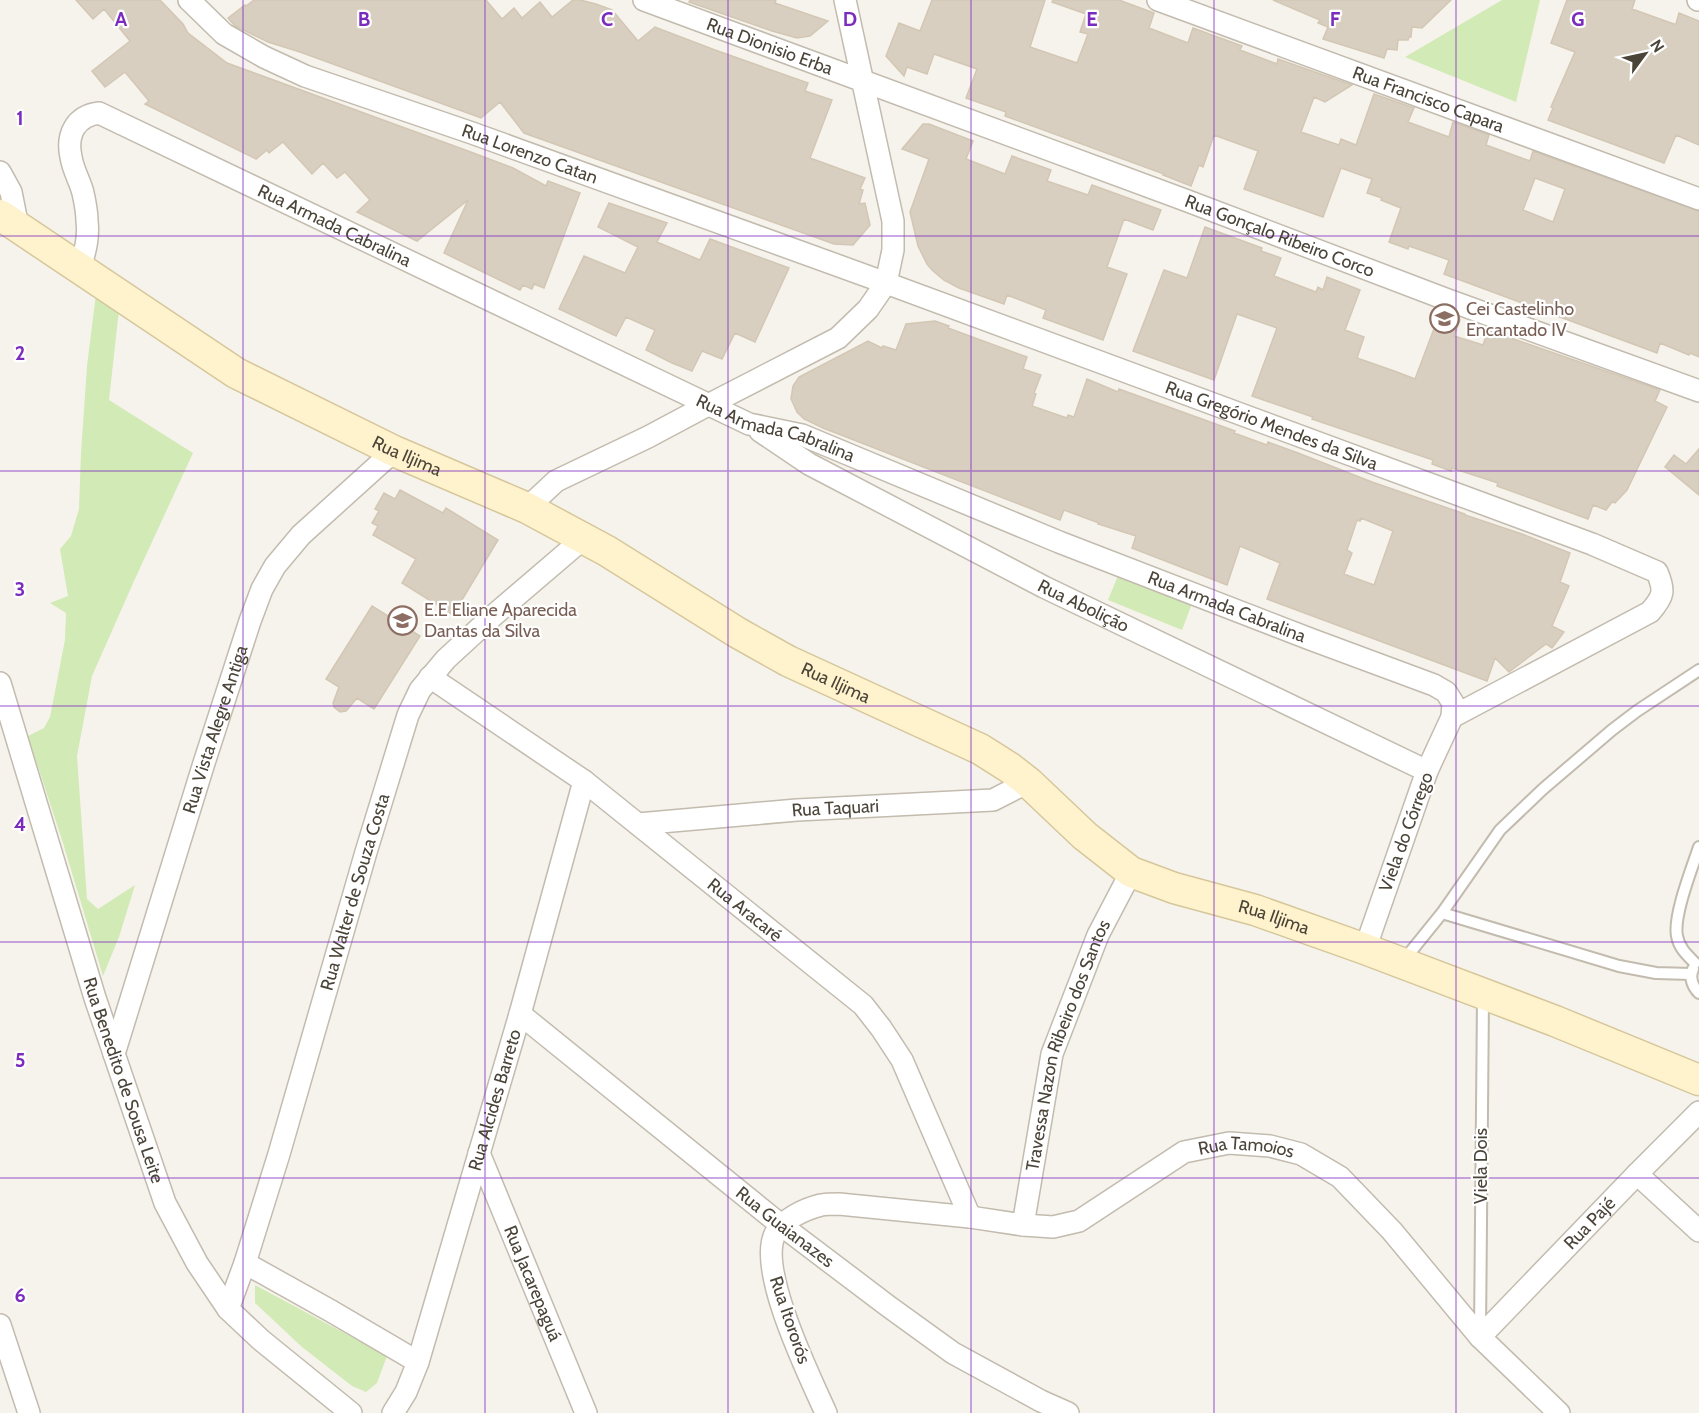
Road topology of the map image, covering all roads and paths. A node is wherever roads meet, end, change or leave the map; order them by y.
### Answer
1 (189, 0) edge
2 (644, 0) edge
3 (845, 0) edge
4 (1158, 0) edge
5 (862, 81) junction
6 (0, 172) edge
7 (1699, 199) edge
8 (9, 221) edge
9 (80, 268) junction
10 (885, 283) junction
11 (1699, 390) edge
12 (708, 405) junction
13 (749, 424) junction
14 (394, 451) junction
15 (527, 508) junction
16 (584, 538) junction
17 (1699, 670) edge
18 (430, 678) junction
19 (0, 683) edge
20 (1452, 717) junction
21 (1426, 771) junction
22 (584, 781) junction
23 (1028, 782) junction
24 (638, 824) junction
25 (1699, 847) edge
26 (1131, 872) junction
27 (1442, 913) junction
28 (1365, 949) junction
29 (1697, 961) edge
30 (1402, 963) junction
31 (1691, 974) junction
32 (1699, 993) edge
33 (1483, 994) junction
34 (520, 1014) junction
35 (114, 1054) junction
36 (1699, 1080) edge
37 (1699, 1112) edge
38 (478, 1153) junction
39 (1637, 1174) junction
40 (970, 1217) junction
41 (781, 1225) junction
42 (1023, 1225) junction
43 (1699, 1231) edge
44 (246, 1263) junction
45 (228, 1309) junction
46 (0, 1325) edge
47 (1480, 1337) junction
48 (418, 1362) junction
49 (397, 1412) edge
50 (29, 1413) edge
51 (351, 1413) edge
52 (586, 1413) edge
53 (826, 1413) edge
54 (1068, 1413) edge
55 (1559, 1413) edge

1 - 10 street, Rua Lorenzo Catan
2 - 5 street, Rua Dionisio Erba
3 - 5 street
4 - 7 street, Rua Francisco Capara
5 - 10 street
5 - 11 street, Rua Gonçalo Ribeiro Corco
6 - 8 street
8 - 9 main road, Rua Iljima
9 - 12 street, Rua Armada Cabralina
9 - 14 main road, Rua Iljima
10 - 12 street
10 - 20 street, Rua Gregório Mendes da Silva
12 - 13 street, Rua Armada Cabralina
12 - 15 street
13 - 20 street, Rua Armada Cabralina
13 - 21 street, Rua Abolição
14 - 15 main road, Rua Iljima
14 - 35 street, Rua Vista Alegre Antiga
15 - 16 main road, Rua Iljima
16 - 18 street, Rua Walter de Souza Costa
16 - 23 main road, Rua Iljima
17 - 27 lane
18 - 22 street, Rua Aracaré
18 - 44 street, Rua Walter de Souza Costa
19 - 35 street, Rua Benedito de Sousa Leite
20 - 21 street, Viela do Córrego
21 - 28 street, Viela do Córrego
22 - 24 street, Rua Aracaré
22 - 34 street, Rua Alcides Barreto
23 - 24 street, Rua Taquari
23 - 26 main road, Rua Iljima
24 - 40 street, Rua Aracaré
25 - 29 lane
26 - 28 main road, Rua Iljima
26 - 42 street, Travessa Nazon Ribeiro dos Santos
27 - 30 lane
27 - 31 lane
28 - 30 main road, Rua Iljima
29 - 31 lane
30 - 33 main road, Rua Iljima
31 - 32 lane
33 - 36 main road, Rua Iljima
33 - 47 lane, Viela Dois
34 - 38 street, Rua Alcides Barreto
34 - 41 street, Rua Guaianazes
35 - 45 street, Rua Benedito de Sousa Leite
37 - 39 street, Rua Pajé
38 - 48 street, Rua Alcides Barreto
38 - 52 street, Rua Jacarepaguá
39 - 43 street
39 - 47 street, Rua Pajé
40 - 41 street, Rua Tamoios
40 - 42 street, Rua Tamoios
41 - 53 street, Rua Itororós
41 - 54 street, Rua Guaianazes
42 - 47 street, Rua Tamoios
44 - 45 street, Rua Walter de Souza Costa
44 - 48 street
45 - 51 street, Rua Benedito de Sousa Leite
46 - 50 street
47 - 55 street, Rua Tamoios
48 - 49 street, Rua Alcides Barreto

